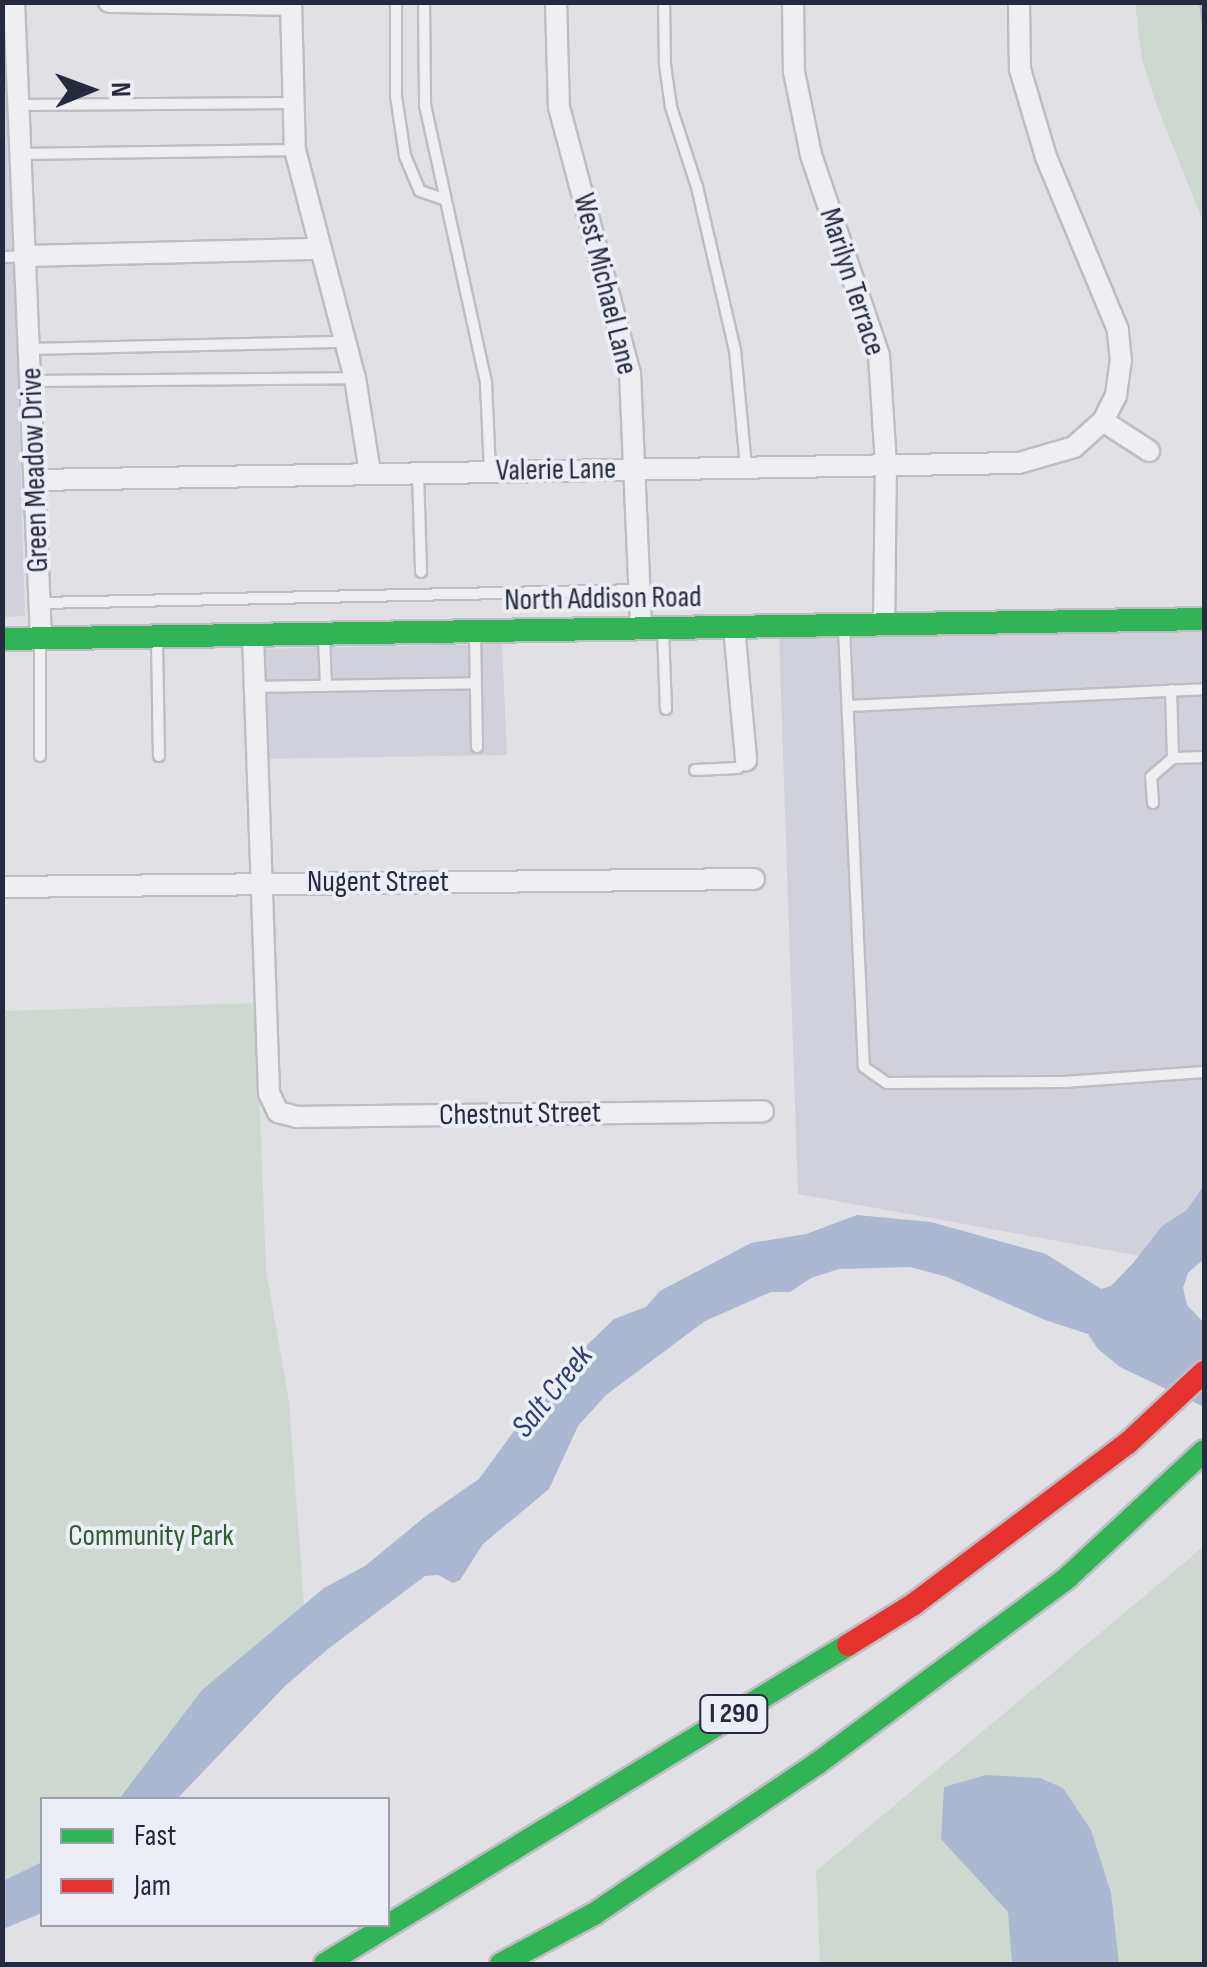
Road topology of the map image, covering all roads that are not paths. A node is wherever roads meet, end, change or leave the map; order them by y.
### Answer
1 (14, 2) edge
2 (109, 2) edge
3 (396, 2) edge
4 (424, 2) edge
5 (556, 2) edge
6 (664, 2) edge
7 (793, 2) edge
8 (1018, 2) edge
9 (187, 3) edge
10 (291, 4) edge
11 (291, 103) junction
12 (19, 104) junction
13 (295, 150) junction
14 (21, 154) junction
15 (443, 199) junction
16 (321, 249) junction
17 (26, 256) junction
18 (2, 257) edge
19 (346, 342) junction
20 (30, 349) junction
21 (355, 378) junction
22 (31, 381) junction
23 (1103, 421) junction
24 (1149, 451) dead end
25 (886, 463) junction
26 (746, 466) junction
27 (635, 468) junction
28 (490, 471) junction
29 (370, 472) junction
30 (418, 473) junction
31 (35, 480) junction
32 (421, 572) dead end
33 (640, 590) junction
34 (40, 603) junction
35 (1204, 619) edge
36 (884, 624) junction
37 (844, 625) junction
38 (734, 627) junction
39 (652, 628) junction
40 (475, 631) junction
41 (324, 634) junction
42 (253, 635) junction
43 (156, 636) junction
44 (41, 638) junction
45 (2, 639) edge
46 (476, 683) junction
47 (326, 686) junction
48 (255, 687) junction
49 (1204, 689) edge
50 (1171, 690) junction
51 (848, 706) junction
52 (666, 709) dead end
53 (476, 747) dead end
54 (40, 756) dead end
55 (160, 756) dead end
56 (1204, 757) edge
57 (1173, 758) junction
58 (746, 760) joint
59 (695, 770) dead end
60 (1154, 803) dead end
61 (754, 879) dead end
62 (262, 883) junction
63 (2, 887) edge
64 (1204, 1072) edge
65 (762, 1111) dead end
66 (1204, 1372) edge
67 (1198, 1457) edge
68 (390, 1924) edge
69 (386, 1927) edge
70 (325, 1964) edge
71 (501, 1964) edge

1 - 12 street, Green Meadow Drive
2 - 9 street
3 - 15 lane
4 - 15 lane
5 - 27 street, West Michael Lane
6 - 26 lane
7 - 25 street, Marilyn Terrace
8 - 23 street
9 - 10 street
10 - 11 street
11 - 12 lane
11 - 13 street
12 - 14 street, Green Meadow Drive
13 - 14 lane
13 - 16 street
14 - 17 street, Green Meadow Drive
15 - 28 lane
16 - 17 street
16 - 19 street
17 - 18 lane
17 - 20 street, Green Meadow Drive
19 - 20 lane
19 - 21 street
20 - 22 street, Green Meadow Drive
21 - 22 lane
21 - 29 street
22 - 31 street, Green Meadow Drive
23 - 24 street
23 - 25 street, Valerie Lane
25 - 26 street, Valerie Lane
25 - 36 street, Marilyn Terrace
26 - 27 street, Valerie Lane
27 - 28 street, Valerie Lane
27 - 33 street, West Michael Lane
28 - 30 street, Valerie Lane
29 - 30 street, Valerie Lane
29 - 31 street, Valerie Lane
30 - 32 lane
31 - 34 street, Green Meadow Drive
33 - 34 lane
33 - 39 street, West Michael Lane
34 - 44 street, Green Meadow Drive
35 - 36 main road, North Addison Road
36 - 37 main road, North Addison Road
37 - 38 main road, North Addison Road
37 - 51 lane
38 - 39 main road, North Addison Road
38 - 58 street
39 - 40 main road, North Addison Road
39 - 52 lane
40 - 41 main road, North Addison Road
40 - 46 lane
41 - 42 main road, North Addison Road
41 - 47 lane
42 - 43 main road, North Addison Road
42 - 48 street
43 - 44 main road, North Addison Road
43 - 55 lane
44 - 45 main road, North Addison Road
44 - 54 lane
46 - 47 lane
46 - 53 lane
47 - 48 lane
48 - 62 street
49 - 50 lane
50 - 51 lane
50 - 57 lane
51 - 64 lane
56 - 57 lane
57 - 60 lane
58 - 59 lane
61 - 62 street, Nugent Street
62 - 63 street, Nugent Street
62 - 65 street, Chestnut Street
66 - 68 main road, I 290
67 - 71 main road
69 - 70 main road, I 290

